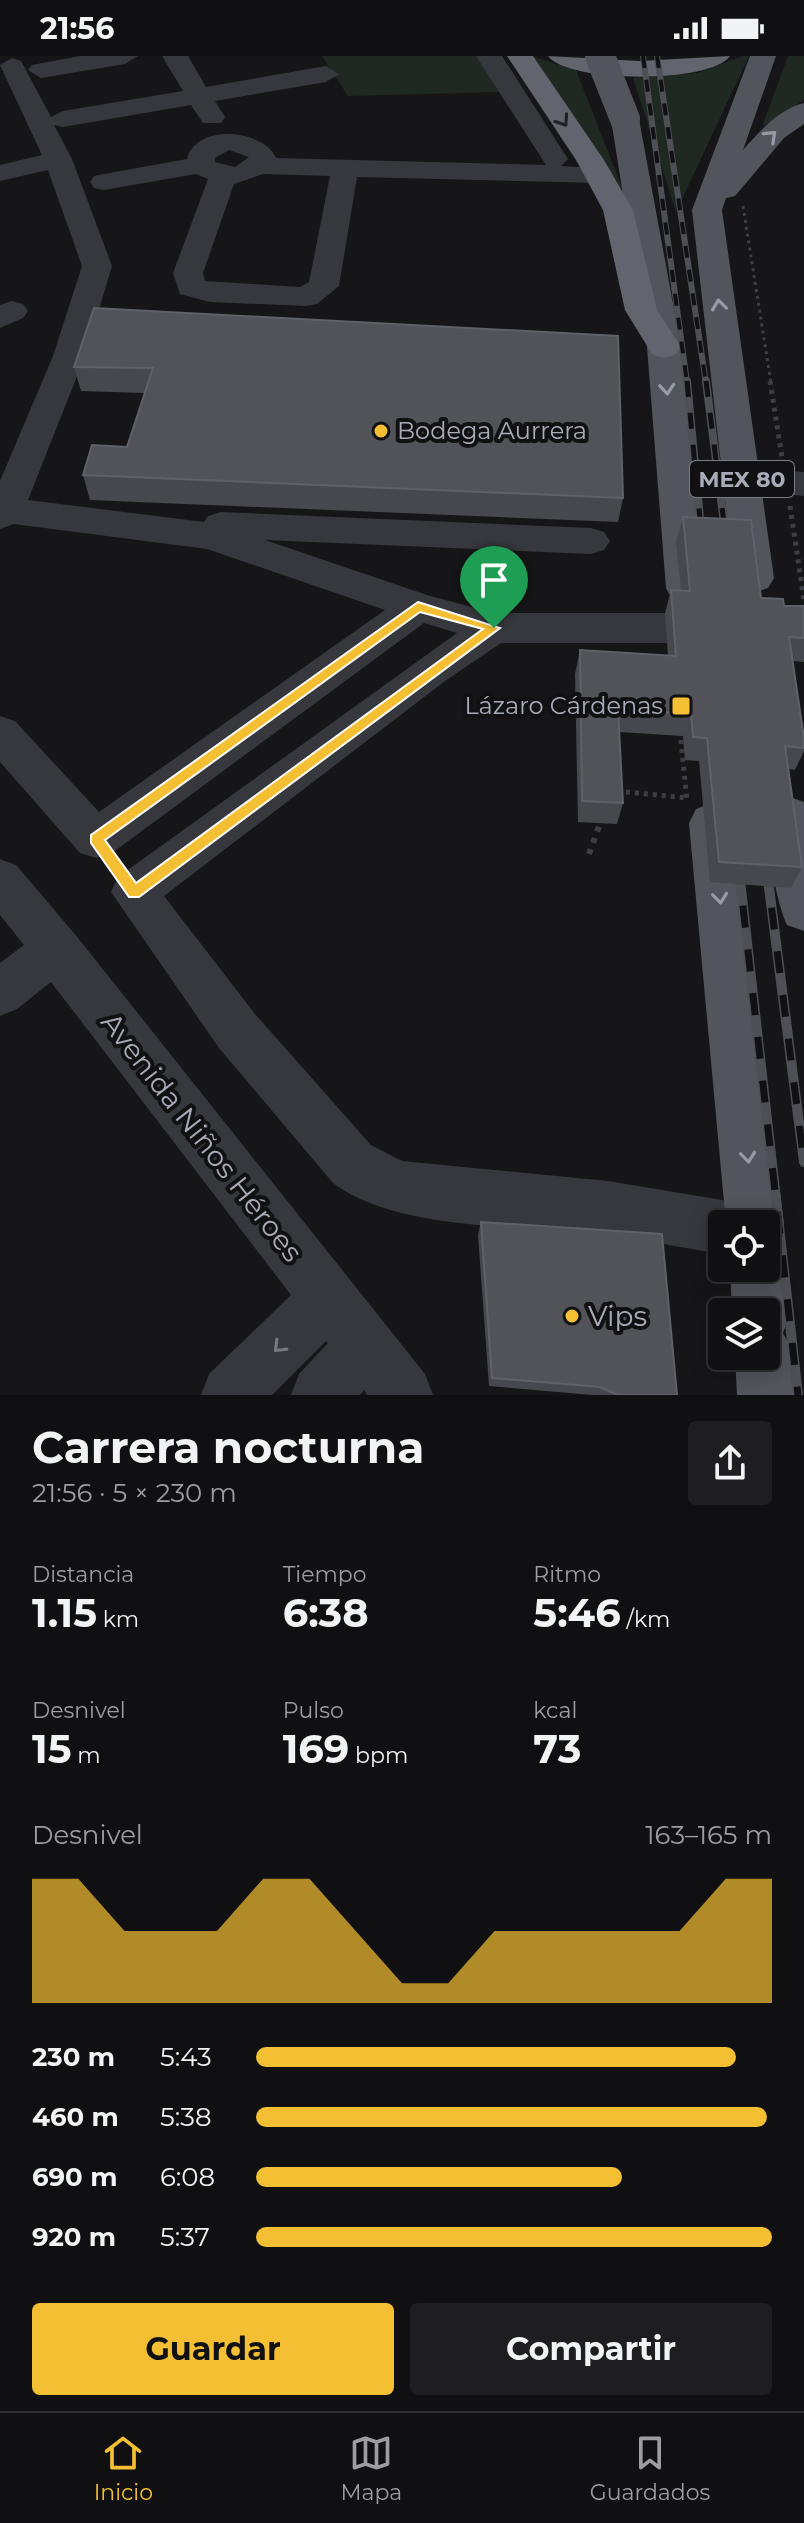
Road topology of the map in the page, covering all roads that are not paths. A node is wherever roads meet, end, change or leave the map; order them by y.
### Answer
1 (125, 56) edge
2 (175, 56) edge
3 (489, 56) edge
4 (520, 56) edge
5 (561, 56) edge
6 (600, 56) edge
7 (717, 56) edge
8 (763, 56) edge
9 (326, 74) dead end
10 (199, 96) junction
11 (804, 111) edge
12 (63, 119) dead end
13 (227, 142) junction
14 (259, 157) junction
15 (58, 159) junction
16 (554, 159) junction
17 (440, 163) junction
18 (345, 168) junction
19 (594, 168) junction
20 (212, 170) junction
21 (0, 173) edge
22 (104, 182) dead end
23 (707, 210) junction
24 (664, 347) junction
25 (742, 479) junction
26 (795, 483) edge
27 (2, 513) edge
28 (112, 521) junction
29 (591, 541) dead end
30 (418, 607) junction
31 (759, 618) edge
32 (494, 628) junction
33 (692, 644) joint
34 (0, 733) edge
35 (785, 787) edge
36 (694, 799) road end
37 (96, 839) junction
38 (0, 879) edge
39 (134, 892) junction
40 (804, 909) edge
41 (57, 948) junction
42 (0, 993) edge
43 (753, 1210) edge
44 (708, 1225) edge
45 (327, 1299) junction
46 (365, 1346) junction
47 (766, 1370) edge
48 (230, 1395) edge
49 (320, 1395) edge
50 (404, 1395) edge
51 (768, 1395) edge

1 - 15 street
2 - 10 street
3 - 16 street
4 -> 19 highway
5 - 7 highway
6 - 24 main road, MEX 80, bridge
8 - 23 main road, MEX 80
9 - 10 street
10 - 12 street
10 - 13 street
23 -> 11 main road
13 - 14 street
13 - 20 street
14 - 17 street
14 - 18 street
14 - 20 street
15 - 21 street
15 - 27 street
16 - 17 street
16 - 19 street
17 - 18 street
17 - 19 street
18 - 20 street
19 - 24 highway
20 - 22 street
25 -> 23 main road, MEX 80
24 -> 33 main road, MEX 80
25 - 26 street
25 - 31 main road, MEX 80
27 - 28 street
28 - 29 street
28 - 30 street
30 - 32 street
30 - 37 street
32 - 33 street
32 - 39 street
34 - 37 street
35 - 40 main road
36 -> 43 main road
37 - 39 street
38 - 41 street, Avenida Niños Héroes
39 - 44 street
41 - 42 street
41 - 45 street, Avenida Niños Héroes
45 - 46 street, Avenida Niños Héroes
45 -> 48 street
46 - 49 street
46 - 50 street, Avenida Niños Héroes
47 - 51 main road

